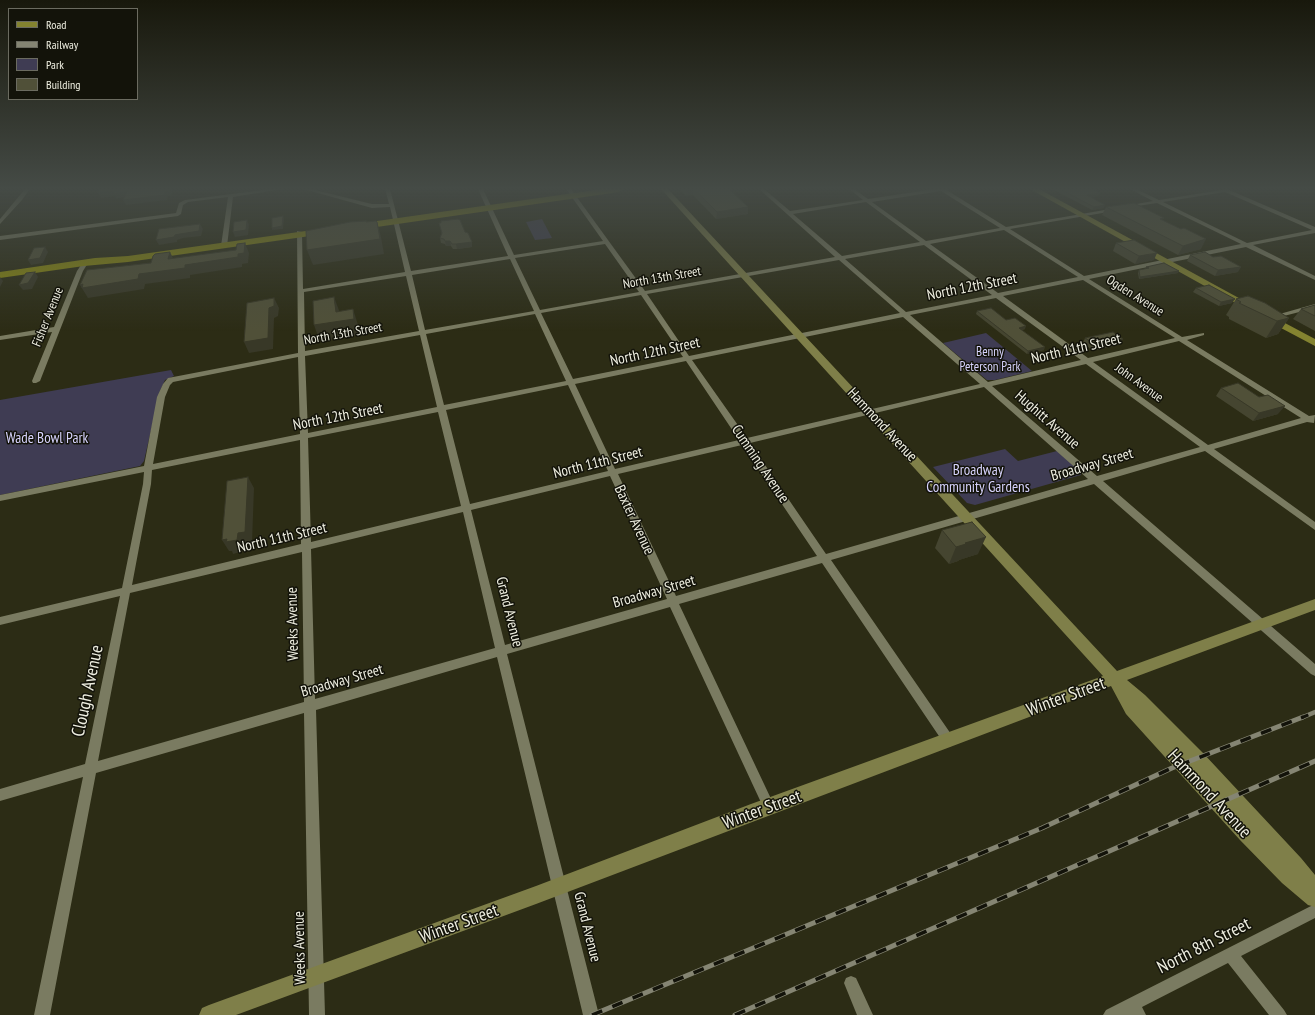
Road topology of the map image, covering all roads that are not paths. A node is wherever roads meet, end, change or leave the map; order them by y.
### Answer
1 (12, 236) edge
2 (225, 236) edge
3 (276, 236) edge
4 (299, 236) edge
5 (399, 236) edge
6 (503, 236) edge
7 (603, 236) edge
8 (708, 236) edge
9 (815, 236) edge
10 (916, 236) edge
11 (967, 236) edge
12 (1018, 236) edge
13 (1124, 236) edge
14 (1230, 236) edge
15 (1287, 236) edge
16 (0, 238) edge
17 (607, 242) junction
18 (224, 244) junction
19 (926, 244) junction
20 (1248, 245) junction
21 (512, 258) junction
22 (841, 259) junction
23 (1170, 261) junction
24 (85, 263) junction
25 (408, 274) junction
26 (0, 275) edge
27 (744, 275) junction
28 (1084, 278) junction
29 (1315, 278) edge
30 (300, 291) junction
31 (643, 293) junction
32 (998, 296) junction
33 (1315, 306) edge
34 (538, 312) junction
35 (1262, 312) junction
36 (904, 314) junction
37 (57, 329) junction
38 (422, 332) junction
39 (1202, 334) dead end
40 (800, 336) junction
41 (0, 338) edge
42 (1315, 338) edge
43 (1181, 339) junction
44 (1315, 343) edge
45 (302, 354) junction
46 (687, 359) junction
47 (1088, 361) junction
48 (175, 378) joint
49 (36, 381) dead end
50 (571, 383) junction
51 (986, 385) junction
52 (442, 409) junction
53 (870, 412) junction
54 (1313, 420) edge
55 (304, 437) junction
56 (744, 442) junction
57 (1206, 448) junction
58 (148, 469) junction
59 (613, 474) junction
60 (1095, 480) junction
61 (0, 498) edge
62 (466, 508) junction
63 (966, 517) junction
64 (1315, 528) edge
65 (306, 546) junction
66 (825, 559) junction
67 (126, 590) junction
68 (672, 602) junction
69 (1315, 604) edge
70 (0, 621) edge
71 (1261, 625) junction
72 (502, 651) junction
73 (1315, 671) edge
74 (1115, 679) junction
75 (310, 706) junction
76 (949, 741) junction
77 (89, 769) junction
78 (0, 795) edge
79 (768, 807) junction
80 (560, 886) junction
81 (1315, 890) edge
82 (1315, 898) edge
83 (1315, 911) edge
84 (1230, 954) junction
85 (316, 977) junction
86 (851, 983) dead end
87 (1134, 1010) edge
88 (42, 1015) edge
89 (209, 1015) edge
90 (317, 1015) edge
91 (591, 1015) edge
92 (866, 1015) edge
93 (1111, 1015) edge
94 (1279, 1015) edge

1 - 16 street
2 - 18 street
3 - 18 highway
4 - 30 street, Weeks Avenue
5 - 25 street, Grand Avenue
6 - 21 street, Baxter Avenue
7 - 17 street, Cumming Avenue
8 - 27 street, Hammond Avenue
9 - 22 street, Hughitt Avenue
10 - 19 street, John Avenue
11 - 19 street, North 13th Street
12 - 28 street, Ogden Avenue
13 - 23 main road
14 - 20 street
15 - 20 street, North 12th Street
17 - 21 street
17 - 31 street, Cumming Avenue
18 - 24 highway
19 - 22 street, North 13th Street
19 - 32 street, John Avenue
20 - 23 street, North 12th Street
20 - 29 street
21 - 25 street
21 - 34 street, Baxter Avenue
22 - 27 street, North 13th Street
22 - 36 street, Hughitt Avenue
23 - 28 street, North 12th Street
23 - 35 main road
24 - 26 highway
24 - 37 street, Fisher Avenue
25 - 30 street
25 - 38 street, Grand Avenue
27 - 31 street, North 13th Street
27 - 40 street, Hammond Avenue
28 - 32 street, North 12th Street
28 - 43 street, Ogden Avenue
30 - 45 street, Weeks Avenue
31 - 34 street, North 13th Street
31 - 46 street, Cumming Avenue
32 - 36 street, North 12th Street
32 - 47 street, John Avenue
33 - 35 street
34 - 38 street, North 13th Street
34 - 50 street, Baxter Avenue
35 - 42 main road
35 - 44 main road
36 - 40 street, North 12th Street
36 - 51 street, Hughitt Avenue
37 - 41 street
37 - 49 street, Fisher Avenue
38 - 45 street, North 13th Street
38 - 52 street, Grand Avenue
39 - 43 street, North 11th Street
40 - 46 street, North 12th Street
40 - 53 street, Hammond Avenue
43 - 47 street, North 11th Street
43 - 54 street, Ogden Avenue
45 - 48 street, North 13th Street
45 - 55 street, Weeks Avenue
46 - 50 street, North 12th Street
46 - 56 street, Cumming Avenue
47 - 51 street, North 11th Street
47 - 57 street, John Avenue
48 - 58 street, Clough Avenue
50 - 52 street, North 12th Street
50 - 59 street, Baxter Avenue
51 - 53 street, North 11th Street
51 - 60 street, Hughitt Avenue
52 - 55 street, North 12th Street
52 - 62 street, Grand Avenue
53 - 56 street, North 11th Street
53 - 63 street, Hammond Avenue
54 - 57 street, Broadway Street
55 - 58 street, North 12th Street
55 - 65 street, Weeks Avenue
56 - 59 street, North 11th Street
56 - 66 street, Cumming Avenue
57 - 60 street, Broadway Street
57 - 64 street, John Avenue
58 - 61 street, North 12th Street
58 - 67 street, Clough Avenue
59 - 62 street, North 11th Street
59 - 68 street, Baxter Avenue
60 - 63 street, Broadway Street
60 - 71 street, Hughitt Avenue
62 - 65 street, North 11th Street
62 - 72 street, Grand Avenue
63 - 66 street, Broadway Street
63 - 74 street, Hammond Avenue
65 - 67 street, North 11th Street
65 - 75 street, Weeks Avenue
66 - 68 street, Broadway Street
66 - 76 street, Cumming Avenue
67 - 70 street, North 11th Street
67 - 77 street, Clough Avenue
68 - 72 street, Broadway Street
68 - 79 street, Baxter Avenue
69 - 71 street, Winter Street
71 - 73 street, Hughitt Avenue
71 - 74 street, Winter Street
72 - 75 street, Broadway Street
72 - 80 street, Grand Avenue
74 - 76 street, Winter Street
74 - 81 street, Hammond Avenue
74 - 82 street, Hammond Avenue
75 - 77 street, Broadway Street
75 - 85 street, Weeks Avenue
76 - 79 street, Winter Street
77 - 78 street, Broadway Street
77 - 88 street, Clough Avenue
79 - 80 street, Winter Street
80 - 85 street, Winter Street
80 - 91 street, Grand Avenue
83 - 84 street, North 8th Street
84 - 87 street, North 8th Street
84 - 94 street
85 - 89 street, Winter Street
85 - 90 street, Weeks Avenue
86 - 92 street
87 - 93 street, North 8th Street

